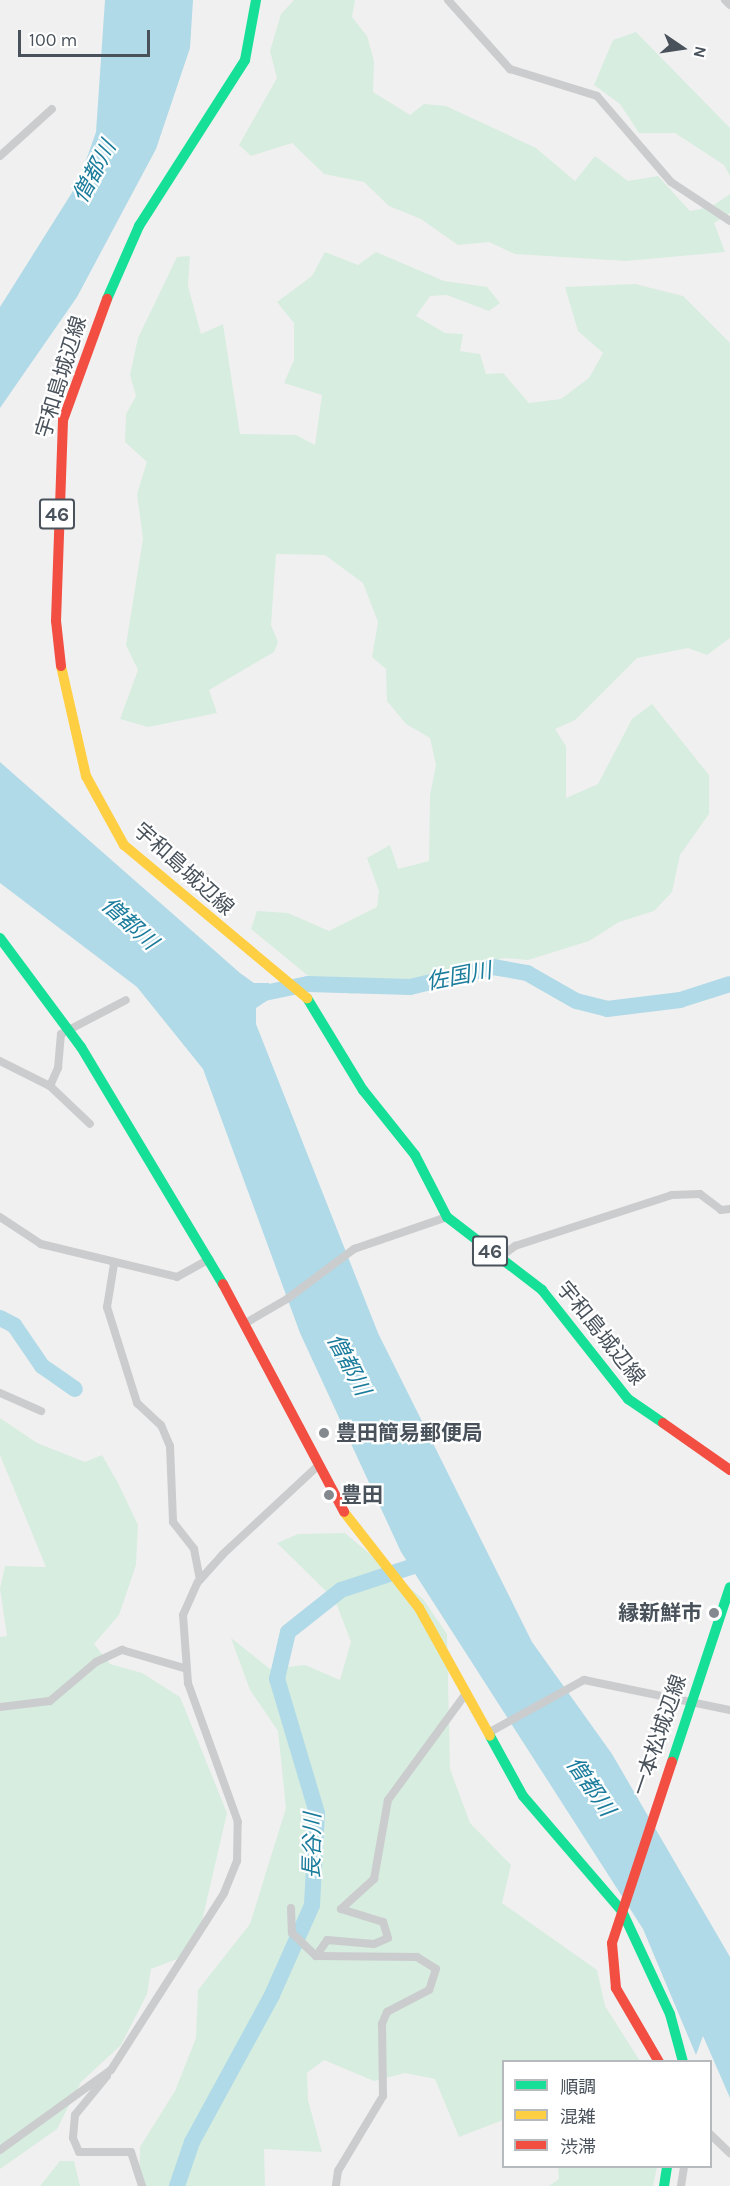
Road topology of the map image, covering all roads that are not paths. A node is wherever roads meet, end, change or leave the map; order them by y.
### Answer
1 (256, 0) edge
2 (448, 0) edge
3 (725, 0) edge
4 (730, 5) edge
5 (52, 109) dead end
6 (0, 156) edge
7 (730, 221) edge
8 (0, 938) edge
9 (126, 1000) dead end
10 (68, 1028) junction
11 (0, 1061) edge
12 (50, 1086) junction
13 (90, 1124) dead end
14 (730, 1209) edge
15 (0, 1217) edge
16 (447, 1217) junction
17 (500, 1257) junction
18 (209, 1259) junction
19 (114, 1264) junction
20 (244, 1324) junction
21 (0, 1393) edge
22 (41, 1411) dead end
23 (319, 1465) junction
24 (730, 1470) edge
25 (200, 1578) junction
26 (730, 1587) edge
27 (184, 1668) junction
28 (464, 1696) junction
29 (690, 1704) junction
30 (0, 1707) edge
31 (730, 1710) edge
32 (488, 1733) junction
33 (291, 1908) dead end
34 (622, 1911) junction
35 (316, 1956) junction
36 (658, 2060) edge
37 (683, 2060) edge
38 (111, 2070) junction
39 (712, 2135) edge
40 (0, 2150) edge
41 (730, 2153) edge
42 (667, 2168) edge
43 (684, 2168) edge
44 (142, 2186) edge
45 (336, 2186) edge
46 (664, 2186) edge
47 (681, 2186) edge

1 - 16 main road, 宇和島城辺線 / 46
2 - 7 street
3 - 4 street
5 - 6 street
8 - 10 main road
9 - 10 street
10 - 12 street
10 - 18 main road
11 - 12 street
12 - 13 street
14 - 17 street
15 - 19 street
16 - 17 main road, 宇和島城辺線 / 46
16 - 20 street
17 - 24 main road, 宇和島城辺線 / 46
18 - 19 street
18 - 20 main road
19 - 25 street
20 - 23 main road
21 - 22 street
23 - 25 street
23 - 28 main road
25 - 27 street
26 - 29 main road, 一本松城辺線
27 - 30 street
27 - 38 street
28 - 32 main road
28 - 35 street
29 - 31 street
29 - 32 street
29 - 34 main road, 一本松城辺線
32 - 34 main road
33 - 35 street
34 - 36 main road, 一本松城辺線
34 - 37 main road
35 - 45 street
38 - 40 street
38 - 44 street
39 - 41 street
42 - 46 main road
43 - 47 street

